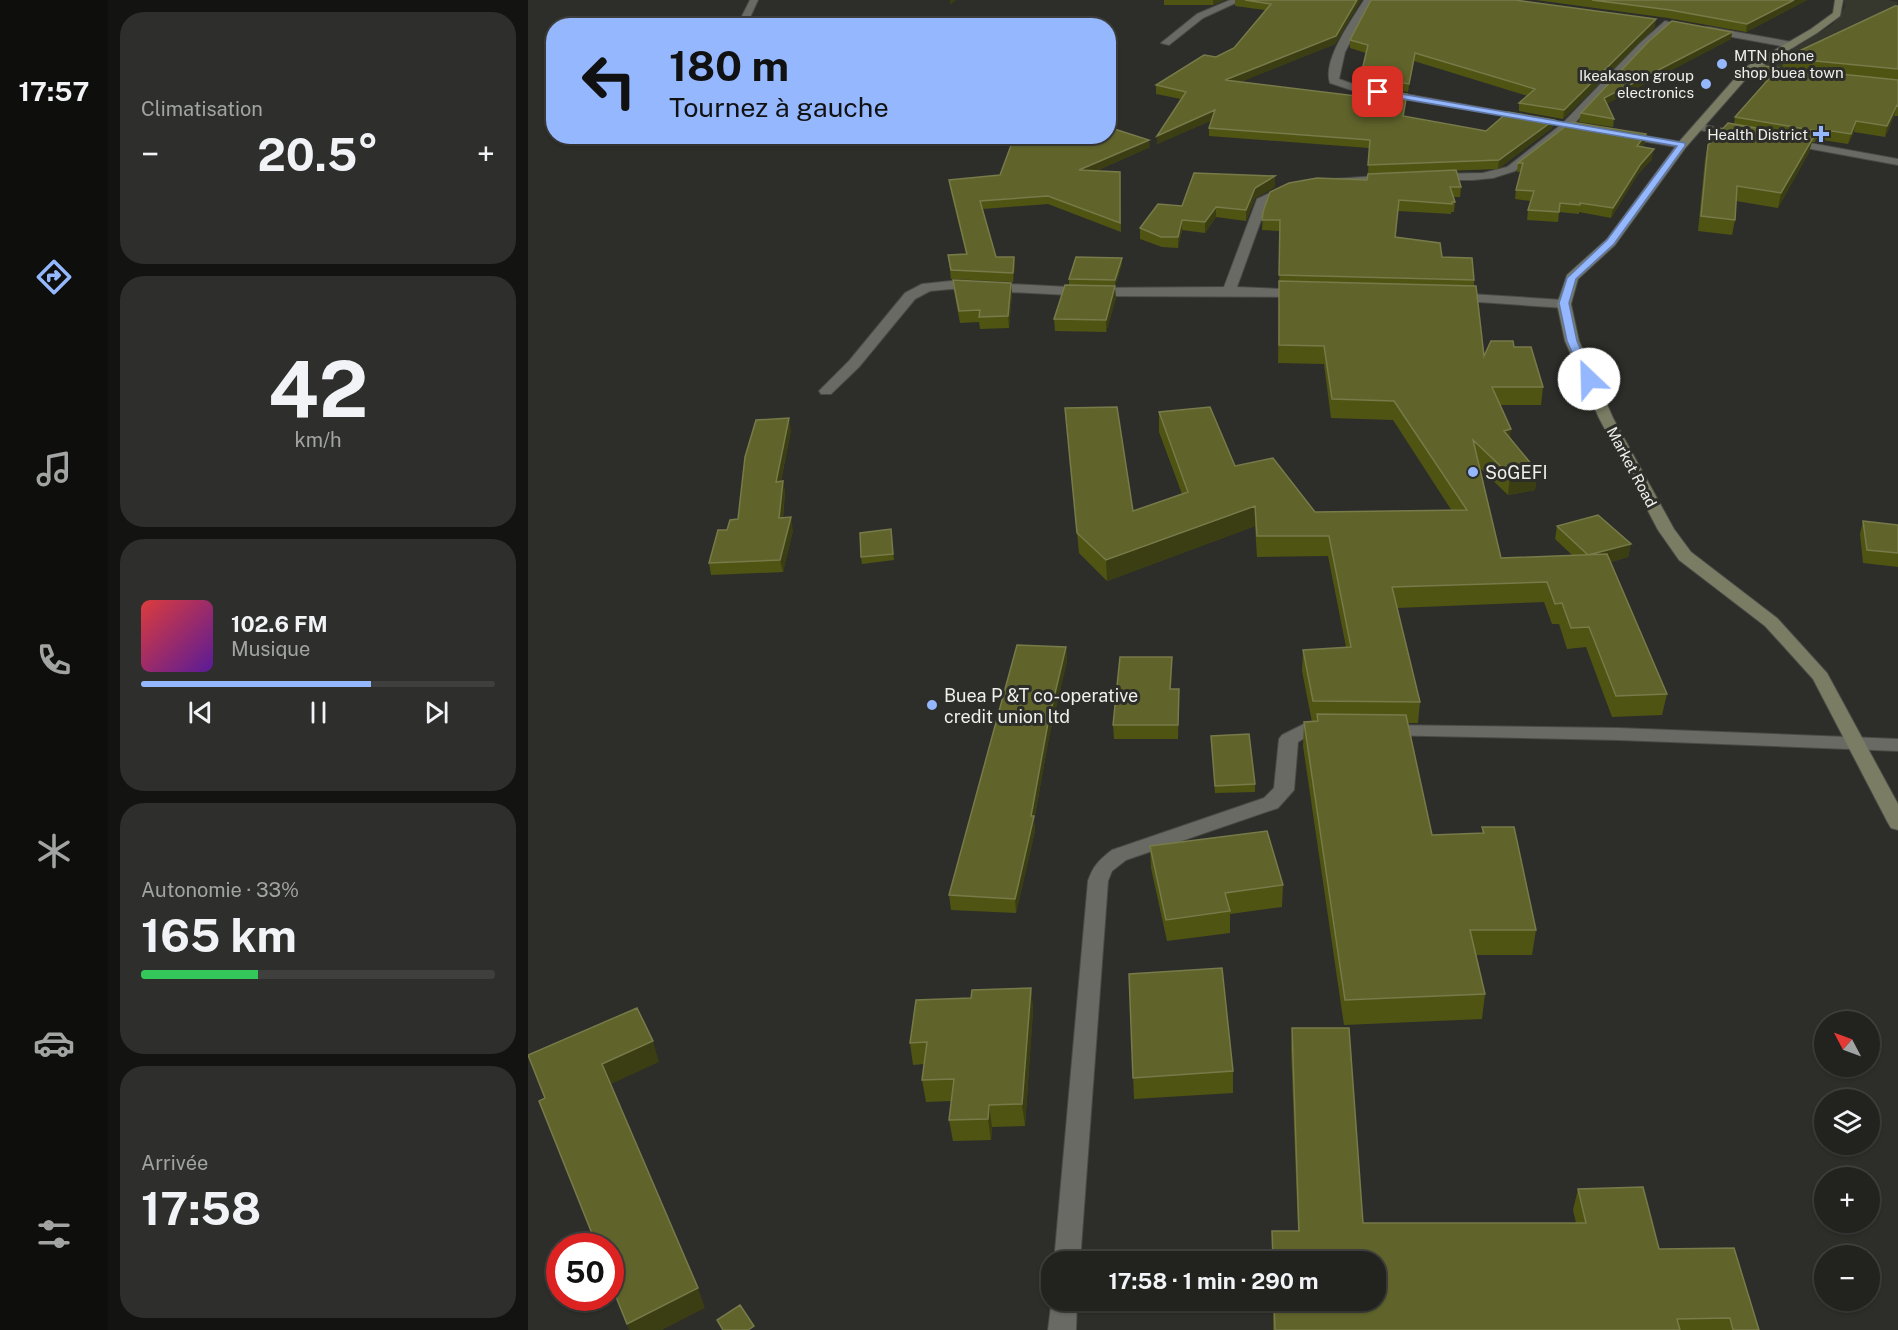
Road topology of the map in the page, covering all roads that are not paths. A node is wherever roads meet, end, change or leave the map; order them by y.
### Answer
1 (754, 0) edge
2 (1238, 0) edge
3 (1368, 0) edge
4 (1839, 0) edge
5 (745, 18) edge
6 (1679, 25) edge
7 (1702, 29) edge
8 (1166, 43) dead end
9 (1792, 45) junction
10 (1748, 70) junction
11 (1770, 73) edge
12 (1543, 122) edge
13 (1698, 127) junction
14 (1613, 134) edge
15 (1754, 137) edge
16 (1777, 141) edge
17 (1682, 145) junction
18 (1898, 162) edge
19 (1321, 183) edge
20 (1301, 185) edge
21 (1228, 291) junction
22 (1315, 294) edge
23 (1442, 297) edge
24 (1564, 303) junction
25 (826, 391) dead end
26 (1855, 745) junction
27 (1898, 745) edge
28 (1898, 823) edge
29 (1068, 1251) edge
30 (1063, 1311) edge
31 (1062, 1330) edge

1 - 5 street
2 - 8 street
3 - 12 street
4 - 9 main road
6 - 19 street
7 - 9 street
9 - 10 main road
10 - 11 street
10 - 13 main road
13 - 15 street
13 - 17 main road
14 - 17 street
16 - 18 street
17 - 24 main road
20 - 21 street
21 - 22 street
21 - 25 street
23 - 24 street
24 - 26 main road, Market Road
26 - 27 street
26 - 28 main road, Market Road
26 - 29 street
30 - 31 street

